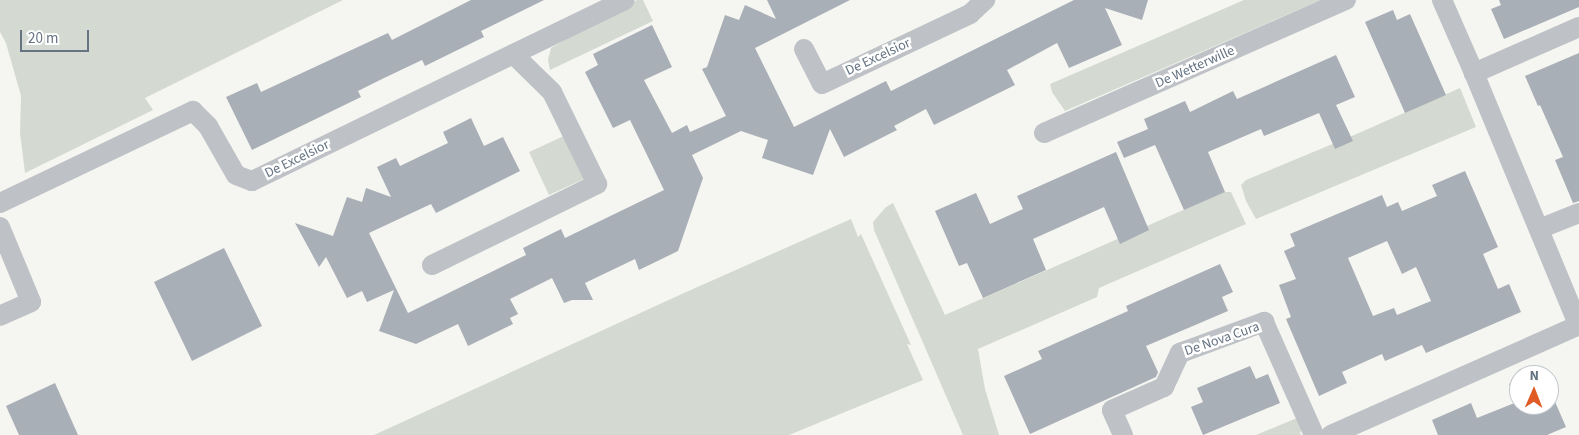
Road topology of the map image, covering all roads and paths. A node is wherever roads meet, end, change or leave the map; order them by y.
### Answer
1 (624, 0) edge
2 (985, 0) edge
3 (1346, 0) edge
4 (1442, 0) edge
5 (966, 7) edge
6 (1579, 27) edge
7 (804, 49) dead end
8 (513, 54) junction
9 (1474, 72) junction
10 (1044, 133) dead end
11 (0, 204) edge
12 (1579, 213) edge
13 (0, 227) edge
14 (1539, 229) junction
15 (432, 265) dead end
16 (0, 316) edge
17 (1579, 326) edge
18 (1123, 435) edge
19 (1314, 435) edge
20 (1331, 435) edge

1 - 8 street, De Excelsior
2 - 5 street, De Excelsior
3 - 10 street, De Wetterwille
4 - 9 street
5 - 7 street, De Excelsior
6 - 9 street
8 - 11 street, De Excelsior
8 - 15 street
9 - 14 street
12 - 14 street
13 - 16 street
14 - 17 street
17 - 20 street
18 - 19 street, De Nova Cura

